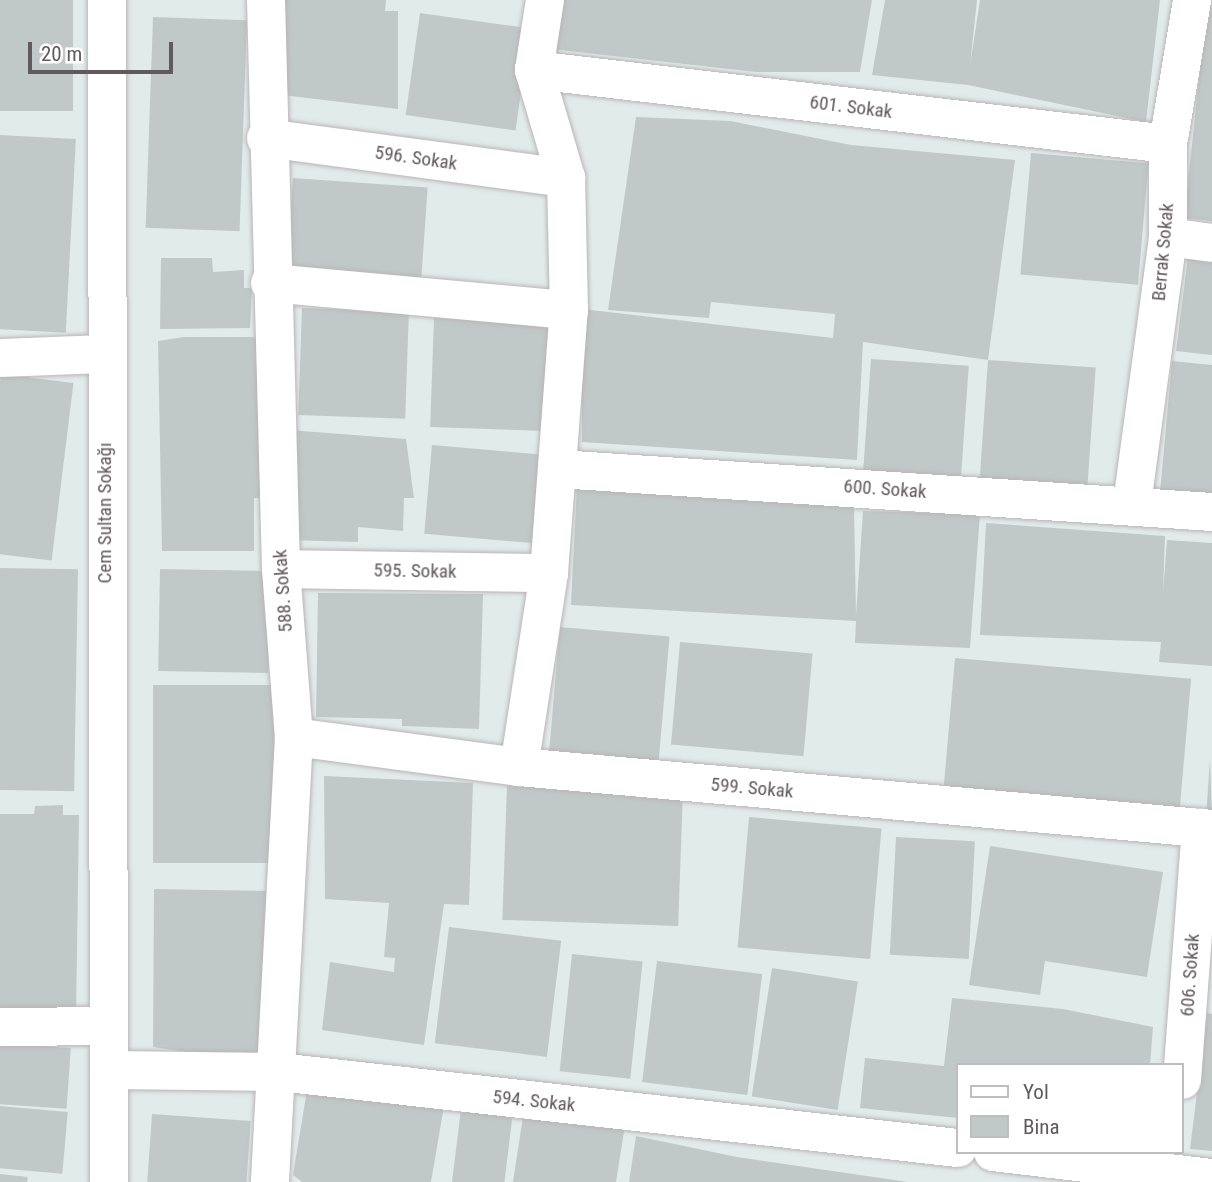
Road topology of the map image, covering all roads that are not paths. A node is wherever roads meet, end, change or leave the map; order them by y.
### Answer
1 (107, 0) edge
2 (266, 0) edge
3 (545, 0) edge
4 (1192, 0) edge
5 (534, 70) junction
6 (266, 138) junction
7 (1168, 144) junction
8 (566, 178) junction
9 (1168, 237) junction
10 (1212, 243) edge
11 (270, 283) junction
12 (569, 310) junction
13 (104, 354) junction
14 (0, 358) edge
15 (558, 469) junction
16 (1132, 504) junction
17 (1212, 512) edge
18 (281, 569) junction
19 (549, 573) junction
20 (293, 737) junction
21 (519, 767) junction
22 (1206, 828) edge
23 (0, 1027) edge
24 (108, 1027) junction
25 (1184, 1063) edge
26 (108, 1070) junction
27 (279, 1072) junction
28 (956, 1148) edge
29 (1013, 1154) edge
30 (1185, 1171) edge
31 (109, 1182) edge
32 (270, 1182) edge

1 - 13 street, Cem Sultan Sokağı
2 - 6 street, 588. Sokak
3 - 5 street
4 - 7 street, Berrak Sokak
5 - 7 street, 601. Sokak
5 - 8 street
6 - 8 street, 596. Sokak
6 - 11 street, 588. Sokak
7 - 9 street, Berrak Sokak
8 - 12 street
9 - 10 street
9 - 16 street, Berrak Sokak
11 - 12 street
11 - 18 street, 588. Sokak
12 - 15 street
13 - 14 street
13 - 24 street, Cem Sultan Sokağı
15 - 16 street, 600. Sokak
15 - 19 street
16 - 17 street, 600. Sokak
18 - 19 street, 595. Sokak
18 - 20 street, 588. Sokak
19 - 21 street
20 - 21 street, 599. Sokak
20 - 27 street, 588. Sokak
21 - 22 street, 599. Sokak
22 - 25 street, 606. Sokak
23 - 24 street
24 - 26 street, Cem Sultan Sokağı
26 - 27 street, 594. Sokak
26 - 31 street, Cem Sultan Sokağı
27 - 28 street, 594. Sokak
27 - 32 street, 588. Sokak
29 - 30 street

